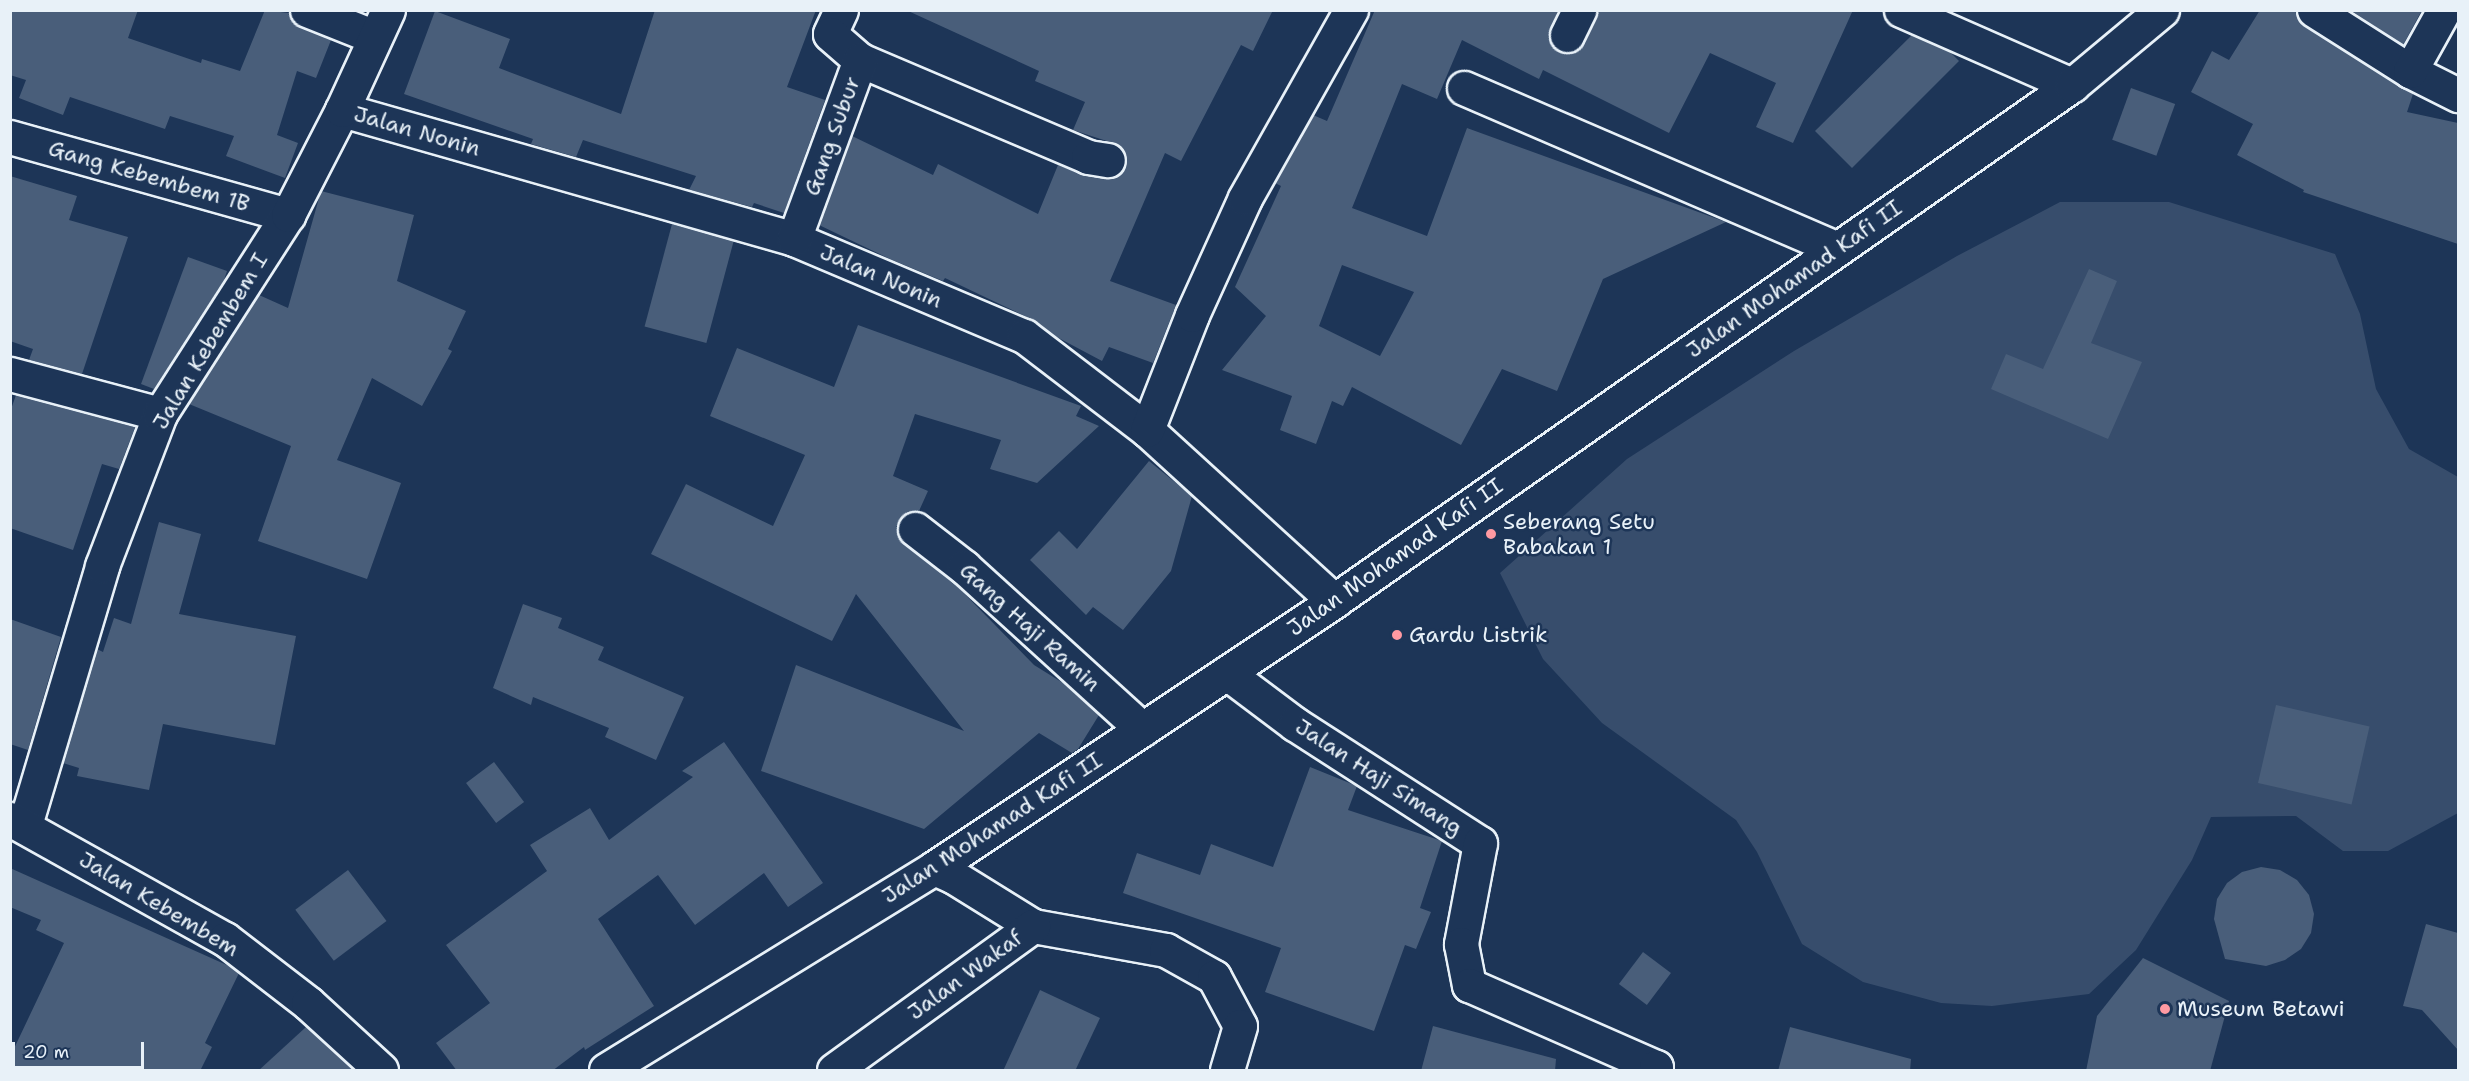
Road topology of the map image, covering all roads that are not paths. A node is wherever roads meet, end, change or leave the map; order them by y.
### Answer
1 (307, 10) edge
2 (841, 10) edge
3 (1351, 10) edge
4 (1901, 10) edge
5 (2162, 10) edge
6 (2314, 10) edge
7 (2444, 10) edge
8 (381, 24) edge
9 (860, 60) junction
10 (2410, 71) junction
11 (2072, 85) junction
12 (1464, 88) dead end
13 (2458, 94) edge
14 (342, 110) junction
15 (10, 137) edge
16 (1108, 160) dead end
17 (288, 215) junction
18 (794, 239) junction
19 (1837, 249) junction
20 (10, 374) edge
21 (160, 414) junction
22 (1147, 430) junction
23 (915, 529) dead end
24 (1334, 602) junction
25 (1227, 673) junction
26 (1142, 729) junction
27 (18, 822) edge
28 (944, 873) junction
29 (1023, 920) junction
30 (381, 1071) edge
31 (606, 1071) edge
32 (834, 1071) edge
33 (1227, 1071) edge
34 (1656, 1071) edge

1 - 8 street
2 - 9 street, Gang Subur
3 - 22 street
4 - 11 street
5 - 11 street, Jalan Mohamad Kafi II
6 - 10 street
7 - 10 street
8 - 14 street, Jalan Kebembem I
9 - 16 street
9 - 18 street, Gang Subur
10 - 13 street
11 - 19 street, Jalan Mohamad Kafi II
12 - 19 street
14 - 17 street, Jalan Kebembem I
14 - 18 street, Jalan Nonin
15 - 17 street, Gang Kebembem 1B
17 - 21 street, Jalan Kebembem I
18 - 22 street, Jalan Nonin
19 - 24 street, Jalan Mohamad Kafi II
20 - 21 street
21 - 27 street, Jalan Kebembem I
22 - 24 street, Jalan Nonin
23 - 26 street, Gang Haji Ramin
24 - 25 street, Jalan Mohamad Kafi II
25 - 26 street, Jalan Mohamad Kafi II
25 - 34 street, Jalan Haji Simang
26 - 28 street, Jalan Mohamad Kafi II
27 - 30 street, Jalan Kebembem
28 - 29 street, Jalan Wakaf
28 - 31 street, Jalan Mohamad Kafi II
29 - 32 street, Jalan Wakaf
29 - 33 street

